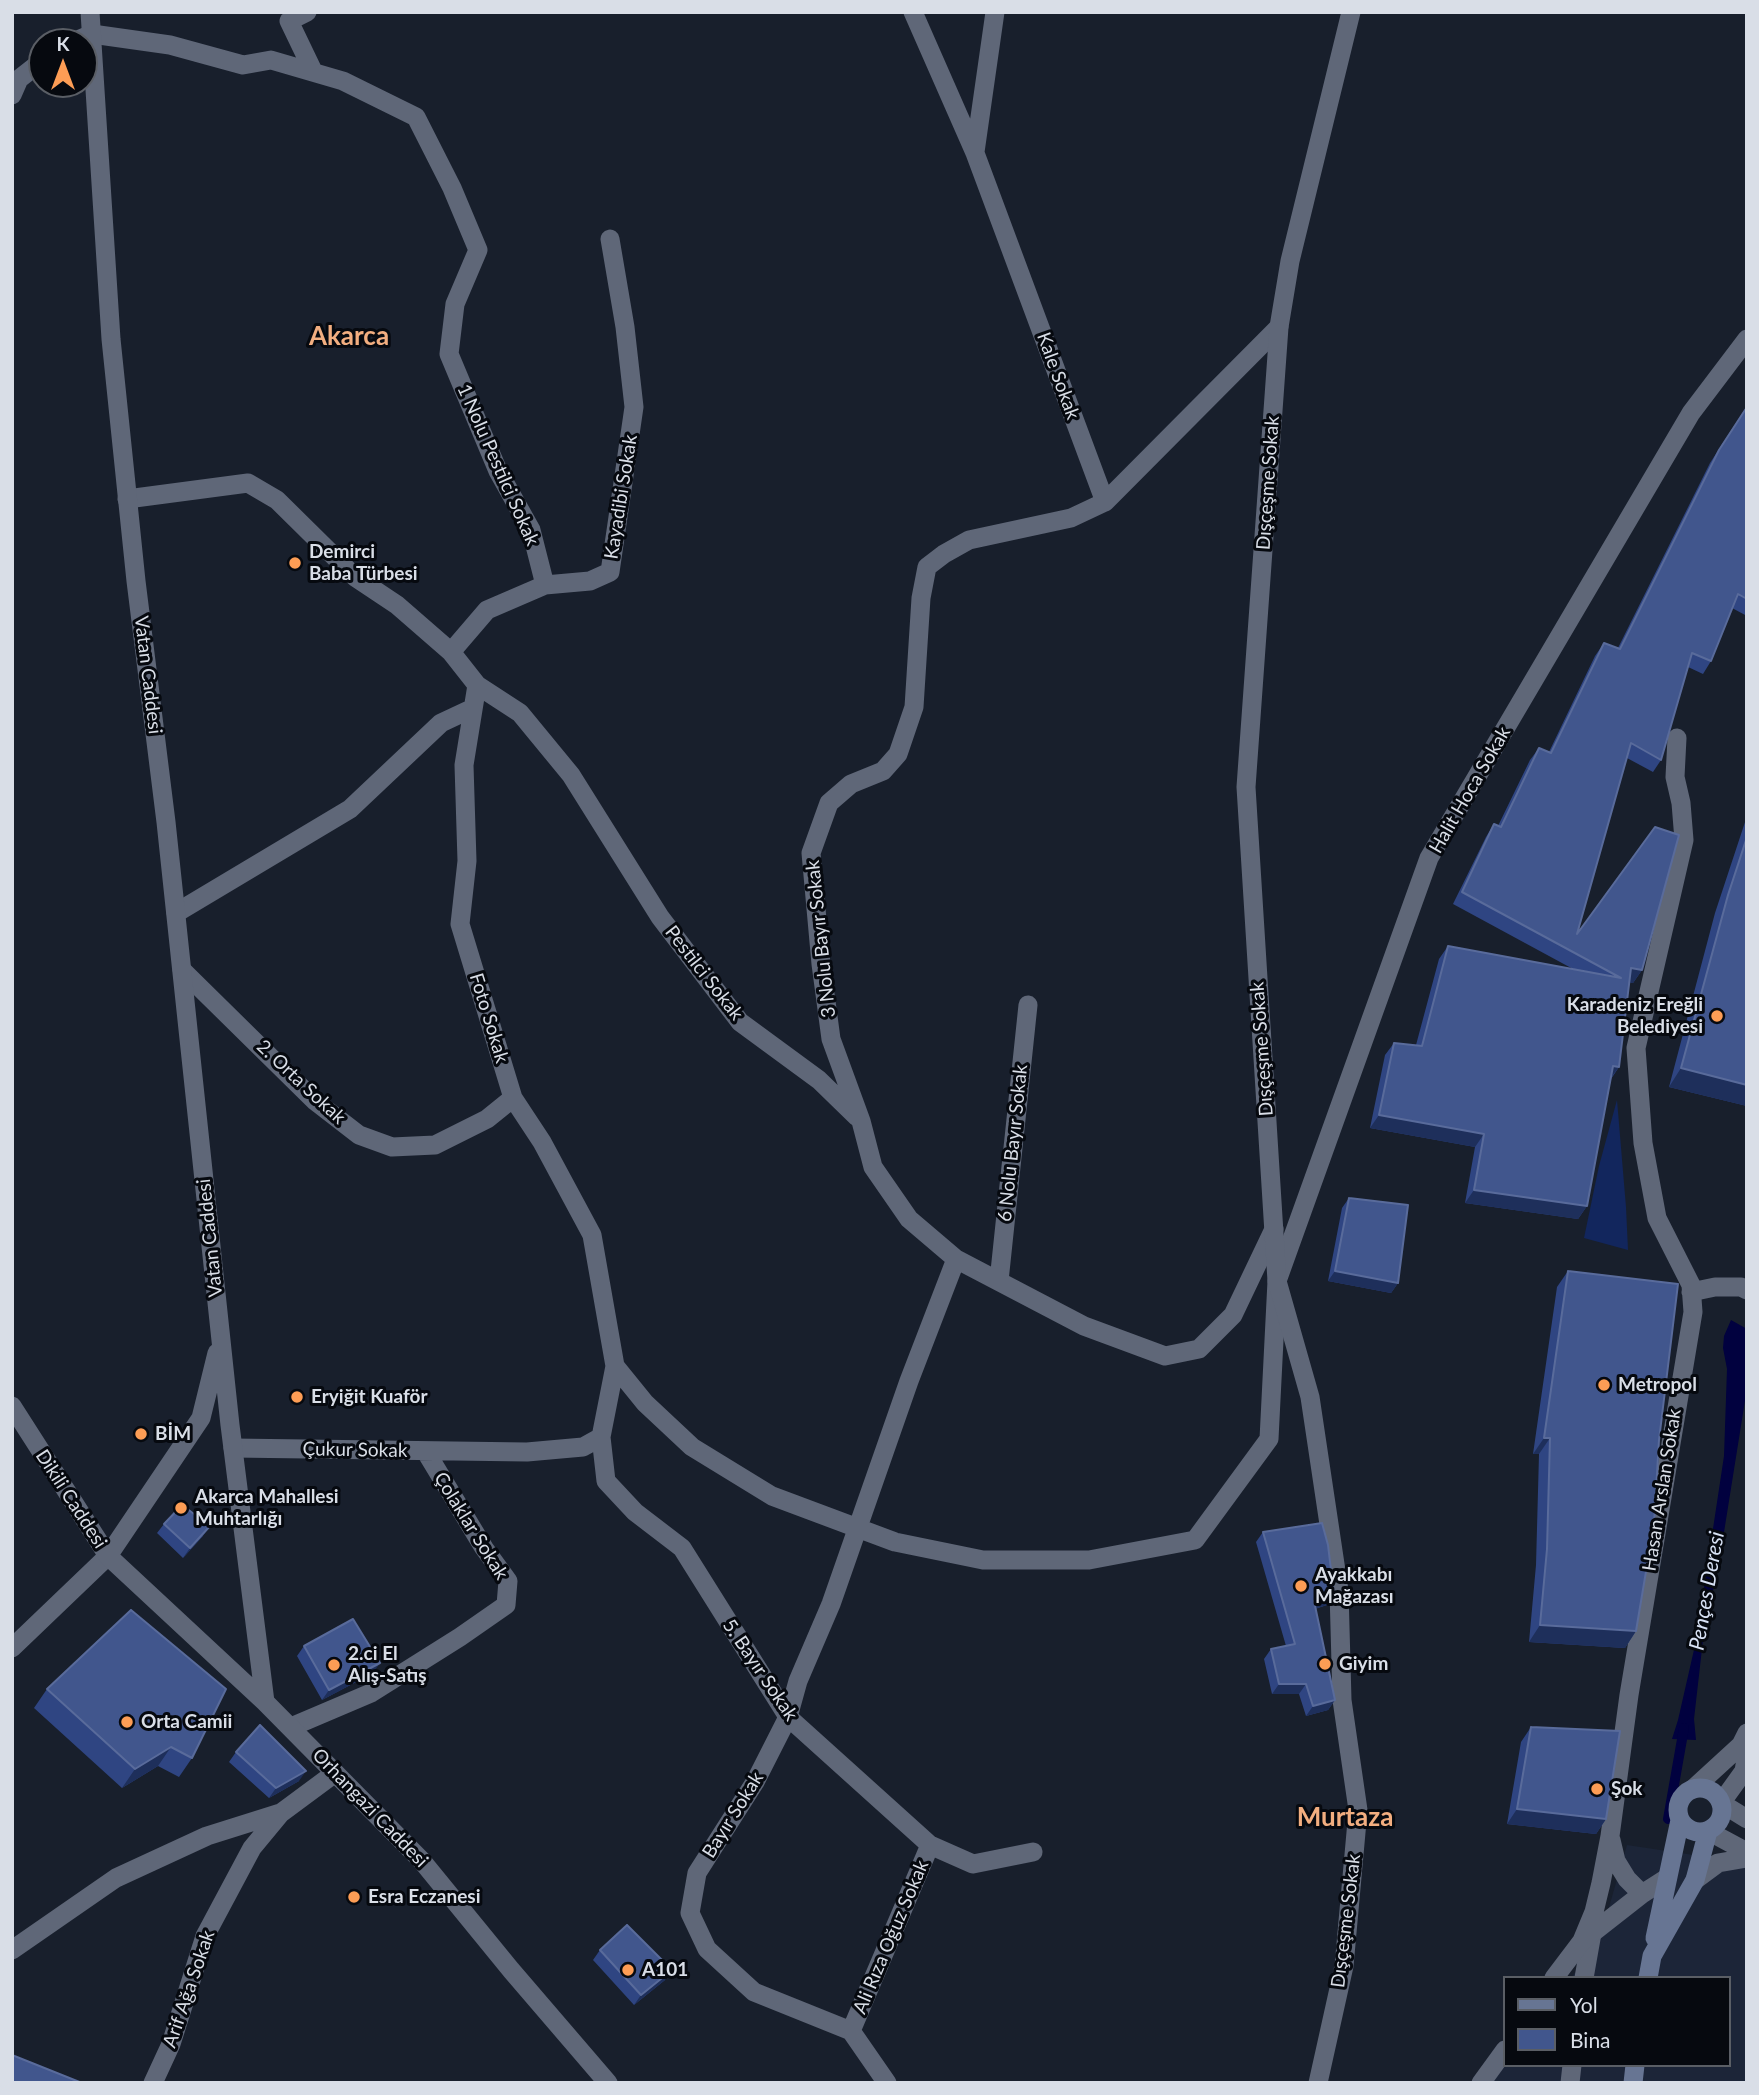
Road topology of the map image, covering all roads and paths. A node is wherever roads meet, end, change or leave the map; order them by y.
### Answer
1 (307, 12) edge
2 (913, 12) edge
3 (995, 12) edge
4 (1351, 12) edge
5 (98, 35) edge
6 (313, 71) junction
7 (28, 72) edge
8 (12, 95) edge
9 (96, 98) edge
10 (975, 153) junction
11 (610, 239) dead end
12 (1279, 327) junction
13 (1747, 339) edge
14 (127, 499) junction
15 (1105, 502) junction
16 (545, 585) junction
17 (451, 652) junction
18 (477, 685) junction
19 (473, 708) junction
20 (1677, 738) edge
21 (176, 913) junction
22 (182, 970) junction
23 (1028, 1005) dead end
24 (513, 1098) junction
25 (861, 1121) junction
26 (1274, 1228) junction
27 (956, 1259) junction
28 (999, 1280) junction
29 (1277, 1281) junction
30 (1747, 1290) edge
31 (1691, 1292) junction
32 (220, 1336) junction
33 (615, 1366) junction
34 (12, 1406) edge
35 (601, 1437) junction
36 (233, 1448) junction
37 (426, 1452) junction
38 (858, 1527) junction
39 (108, 1556) junction
40 (12, 1648) edge
41 (265, 1702) junction
42 (788, 1717) junction
43 (291, 1727) junction
44 (1747, 1733) edge
45 (1746, 1767) edge
46 (335, 1773) junction
47 (1693, 1789) junction
48 (1721, 1803) junction
49 (281, 1813) junction
50 (1747, 1819) edge
51 (1680, 1820) junction
52 (1708, 1831) junction
53 (1610, 1836) junction
54 (930, 1845) junction
55 (1033, 1852) dead end
56 (1747, 1855) edge
57 (1667, 1878) junction
58 (1695, 1880) junction
59 (1642, 1894) junction
60 (1587, 1937) junction
61 (12, 1950) edge
62 (1652, 1956) junction
63 (1556, 1976) edge
64 (1584, 1976) edge
65 (1648, 1976) edge
66 (851, 2031) junction
67 (1504, 2051) edge
68 (153, 2083) edge
69 (608, 2083) edge
70 (887, 2083) edge
71 (1318, 2083) edge
72 (1481, 2083) edge

1 - 6 street
2 - 10 street
3 - 10 street, Kale Sokak
4 - 12 street, Dışçeşme Sokak
5 - 6 street, 1 Nolu Pestilci Sokak
6 - 16 street, 1 Nolu Pestilci Sokak
7 - 8 street
9 - 14 street, Vatan Caddesi
10 - 15 street, Kale Sokak
11 - 16 street, Kayadibi Sokak
12 - 15 street
12 - 26 street, Dışçeşme Sokak
13 - 29 street, Halit Hoca Sokak
14 - 17 street, Pestilci Sokak
14 - 21 street, Vatan Caddesi
15 - 25 street, 3 Nolu Bayır Sokak
16 - 17 street, Kayadibi Sokak
17 - 18 street, Pestilci Sokak
18 - 19 street, Foto Sokak
18 - 25 street, Pestilci Sokak
19 - 21 street
19 - 24 street, Foto Sokak
20 - 31 street, Hasan Arslan Sokak
21 - 22 street, Vatan Caddesi
22 - 24 street, 2. Orta Sokak
22 - 32 street, Vatan Caddesi
23 - 28 street, 6 Nolu Bayır Sokak
24 - 33 street, Foto Sokak
25 - 27 street
26 - 28 street
26 - 29 street, Dışçeşme Sokak
27 - 28 street
27 - 38 street, Bayır Sokak
29 - 38 street
29 - 71 street, Dışçeşme Sokak
30 - 31 street
31 - 53 street, Hasan Arslan Sokak
32 - 36 street, Vatan Caddesi
32 - 39 street, Vatan Caddesi
33 - 35 street
33 - 38 street
34 - 39 street, Dikili Caddesi
35 - 37 street, Çukur Sokak
35 - 42 street, 5. Bayır Sokak
36 - 37 street, Çukur Sokak
36 - 41 street, Vatan Caddesi
37 - 43 street, Çolaklar Sokak
38 - 42 street, Bayır Sokak
39 - 40 street, Vatan Caddesi
39 - 41 street, Orhangazi Caddesi
41 - 43 street, Orhangazi Caddesi
42 - 54 street, 5. Bayır Sokak
42 - 66 street, Bayır Sokak
43 - 46 street, Orhangazi Caddesi
44 - 47 street
45 - 48 street
46 - 49 street, Arif Ağa Sokak
46 - 69 street, Orhangazi Caddesi
47 - 48 main road
47 - 51 main road
48 - 50 street
48 - 52 main road
49 - 61 street
49 - 68 street, Arif Ağa Sokak
51 - 52 main road
51 - 57 main road
52 - 56 street
52 - 58 main road
53 - 59 street, Hasan Arslan Sokak
53 - 60 street, Hasan Arslan Sokak
54 - 55 street, Ali Rıza Oğuz Sokak
54 - 66 street, Ali Rıza Oğuz Sokak
56 - 58 street
57 - 59 street, Hasan Arslan Sokak
57 - 62 main road
58 - 62 main road
59 - 60 street, Hasan Arslan Sokak
60 - 63 street, Hasan Arslan Sokak
60 - 64 street, Hasan Arslan Sokak
62 - 65 main road
66 - 70 street, Ali Rıza Oğuz Sokak
67 - 72 street

